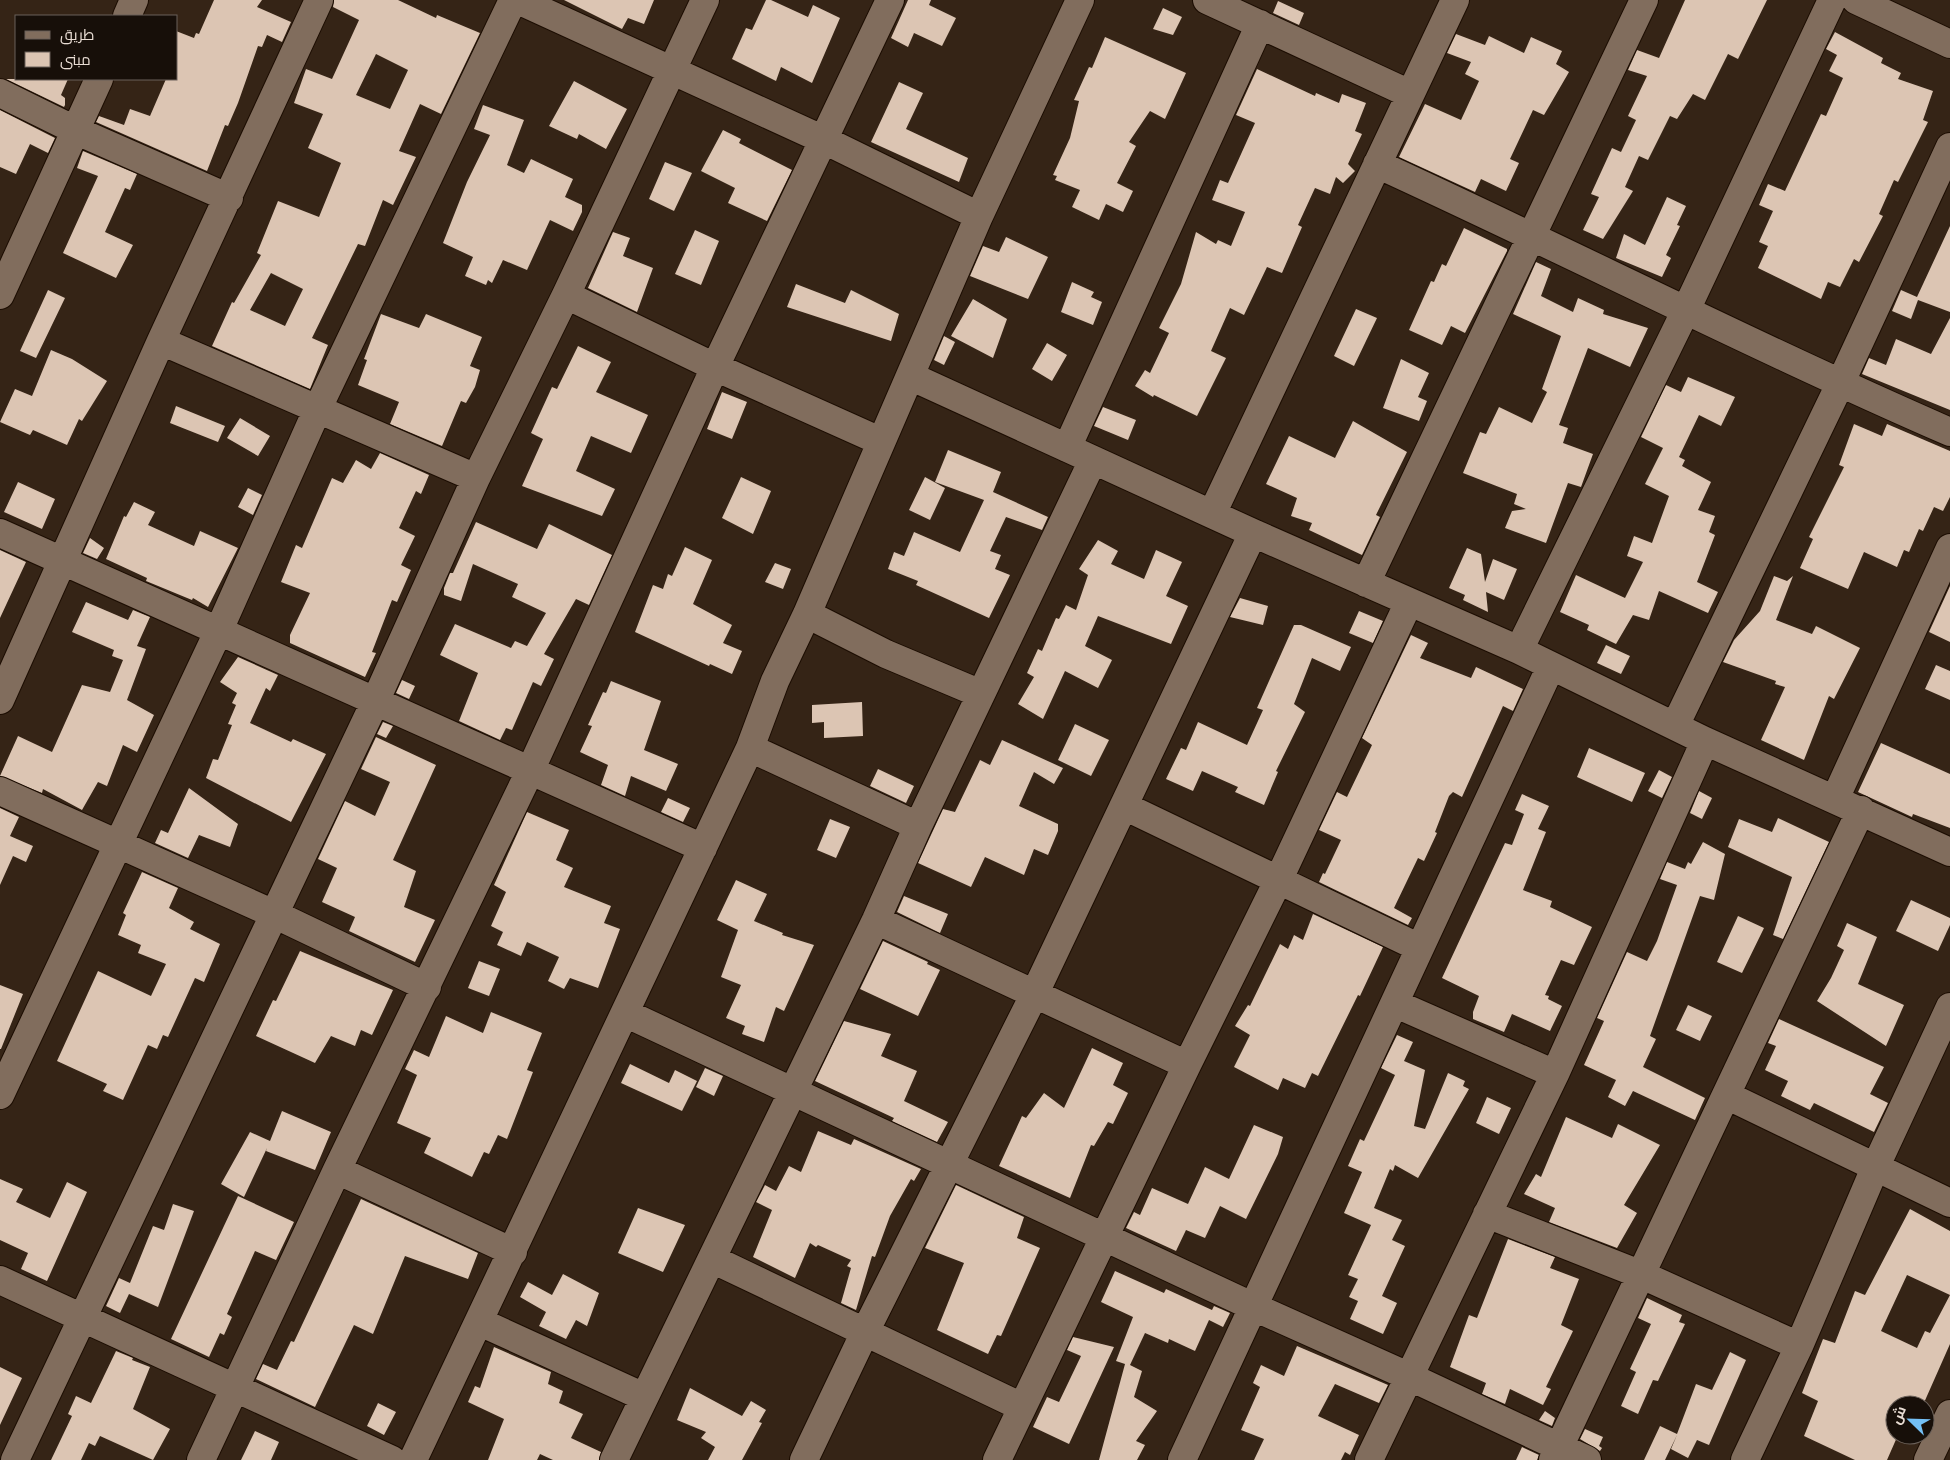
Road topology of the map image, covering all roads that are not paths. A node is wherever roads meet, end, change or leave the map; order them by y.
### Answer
1 (134, 0) edge
2 (319, 0) edge
3 (513, 0) edge
4 (518, 0) edge
5 (704, 0) edge
6 (890, 0) edge
7 (1080, 0) edge
8 (1207, 0) edge
9 (1455, 0) edge
10 (1644, 0) edge
11 (1832, 0) edge
12 (1856, 0) edge
13 (127, 15) edge
14 (1260, 24) junction
15 (1950, 44) edge
16 (671, 71) junction
17 (100, 80) edge
18 (0, 93) edge
19 (1410, 94) junction
20 (76, 131) junction
21 (824, 140) junction
22 (1950, 147) edge
23 (1377, 164) junction
24 (228, 198) junction
25 (979, 216) junction
26 (1531, 235) junction
27 (0, 295) edge
28 (566, 295) junction
29 (1686, 310) junction
30 (161, 341) junction
31 (715, 367) junction
32 (910, 376) junction
33 (1840, 384) junction
34 (318, 408) junction
35 (1950, 432) edge
36 (880, 441) junction
37 (1067, 448) junction
38 (1093, 460) junction
39 (476, 478) junction
40 (1212, 514) junction
41 (0, 533) edge
42 (1253, 533) junction
43 (1950, 548) edge
44 (63, 562) junction
45 (1366, 583) junction
46 (1409, 602) junction
47 (807, 614) junction
48 (218, 630) junction
49 (1519, 650) junction
50 (1552, 666) junction
51 (981, 694) junction
52 (0, 700) edge
53 (375, 702) junction
54 (1675, 726) junction
55 (1705, 741) junction
56 (750, 748) junction
57 (530, 771) junction
58 (0, 791) edge
59 (1836, 799) junction
60 (1124, 806) junction
61 (1861, 810) junction
62 (918, 826) junction
63 (117, 844) junction
64 (703, 848) junction
65 (1950, 852) edge
66 (1278, 881) junction
67 (274, 914) junction
68 (876, 920) junction
69 (1420, 948) junction
70 (427, 987) junction
71 (1034, 995) junction
72 (1396, 1004) junction
73 (1950, 1006) edge
74 (625, 1013) junction
75 (1187, 1064) junction
76 (1555, 1074) junction
77 (793, 1092) junction
78 (0, 1095) edge
79 (1726, 1095) junction
80 (948, 1165) junction
81 (1875, 1168) junction
82 (337, 1170) junction
83 (1950, 1203) edge
84 (1487, 1214) junction
85 (1105, 1237) junction
86 (513, 1252) junction
87 (712, 1259) junction
88 (1642, 1276) junction
89 (0, 1280) edge
90 (1254, 1307) junction
91 (82, 1318) junction
92 (480, 1322) junction
93 (865, 1332) junction
94 (1799, 1346) junction
95 (1408, 1376) junction
96 (235, 1388) junction
97 (644, 1397) junction
98 (1022, 1407) junction
99 (1950, 1414) edge
100 (1556, 1454) edge
101 (15, 1460) edge
102 (201, 1460) edge
103 (392, 1460) edge
104 (413, 1460) edge
105 (614, 1460) edge
106 (804, 1460) edge
107 (997, 1460) edge
108 (1182, 1460) edge
109 (1369, 1460) edge
110 (1587, 1460) edge
111 (1745, 1460) edge
112 (1928, 1460) edge

1 - 13 street
2 - 24 street
3 - 34 street
4 - 16 street
5 - 16 street
6 - 21 street
7 - 25 street
8 - 14 street
9 - 19 street
10 - 26 street
11 - 29 street
12 - 15 street
14 - 19 street
14 - 37 street
16 - 21 street
16 - 28 street
17 - 20 street
18 - 20 street
19 - 23 street
20 - 24 street
20 - 27 street
21 - 25 street
21 - 31 street
22 - 33 street
23 - 26 street
23 - 40 street
24 - 30 street
25 - 32 street
26 - 29 street
26 - 45 street
28 - 31 street
28 - 39 street
29 - 33 street
29 - 49 street
30 - 34 street
30 - 44 street
31 - 36 street
31 - 57 street
32 - 36 street
32 - 37 street
33 - 35 street
33 - 54 street
34 - 39 street
34 - 48 street
36 - 47 street
37 - 38 street
38 - 40 street
38 - 51 street
39 - 53 street
40 - 42 street
41 - 44 street
42 - 45 street
42 - 60 street
43 - 59 street
44 - 48 street
44 - 52 street
45 - 46 street
46 - 49 street
46 - 66 street
47 - 51 street
47 - 56 street
48 - 53 street
48 - 63 street
49 - 50 street
50 - 54 street
50 - 69 street
51 - 62 street
53 - 57 street
53 - 67 street
54 - 55 street
55 - 59 street
55 - 76 street
56 - 62 street
56 - 64 street
57 - 64 street
57 - 70 street
58 - 63 street
59 - 61 street
60 - 66 street
60 - 71 street
61 - 65 street
61 - 79 street
62 - 68 street
63 - 67 street
63 - 78 street
64 - 74 street
66 - 69 street
66 - 75 street
67 - 70 street
67 - 91 street
68 - 71 street
68 - 77 street
69 - 72 street
70 - 82 street
71 - 75 street
71 - 80 street
72 - 76 street
72 - 90 street
73 - 81 street
74 - 77 street
74 - 86 street
75 - 85 street
76 - 84 street
77 - 80 street
77 - 87 street
79 - 81 street
79 - 88 street
80 - 85 street
80 - 93 street
81 - 83 street
81 - 94 street
82 - 86 street
82 - 96 street
84 - 88 street
84 - 95 street
85 - 90 street
85 - 98 street
86 - 92 street
87 - 93 street
87 - 97 street
88 - 94 street
88 - 100 street
89 - 91 street
90 - 95 street
90 - 108 street
91 - 96 street
91 - 101 street
92 - 97 street
92 - 104 street
93 - 98 street
93 - 106 street
94 - 111 street
95 - 100 street
95 - 109 street
96 - 102 street
96 - 103 street
97 - 105 street
98 - 107 street
99 - 112 street
100 - 110 street

